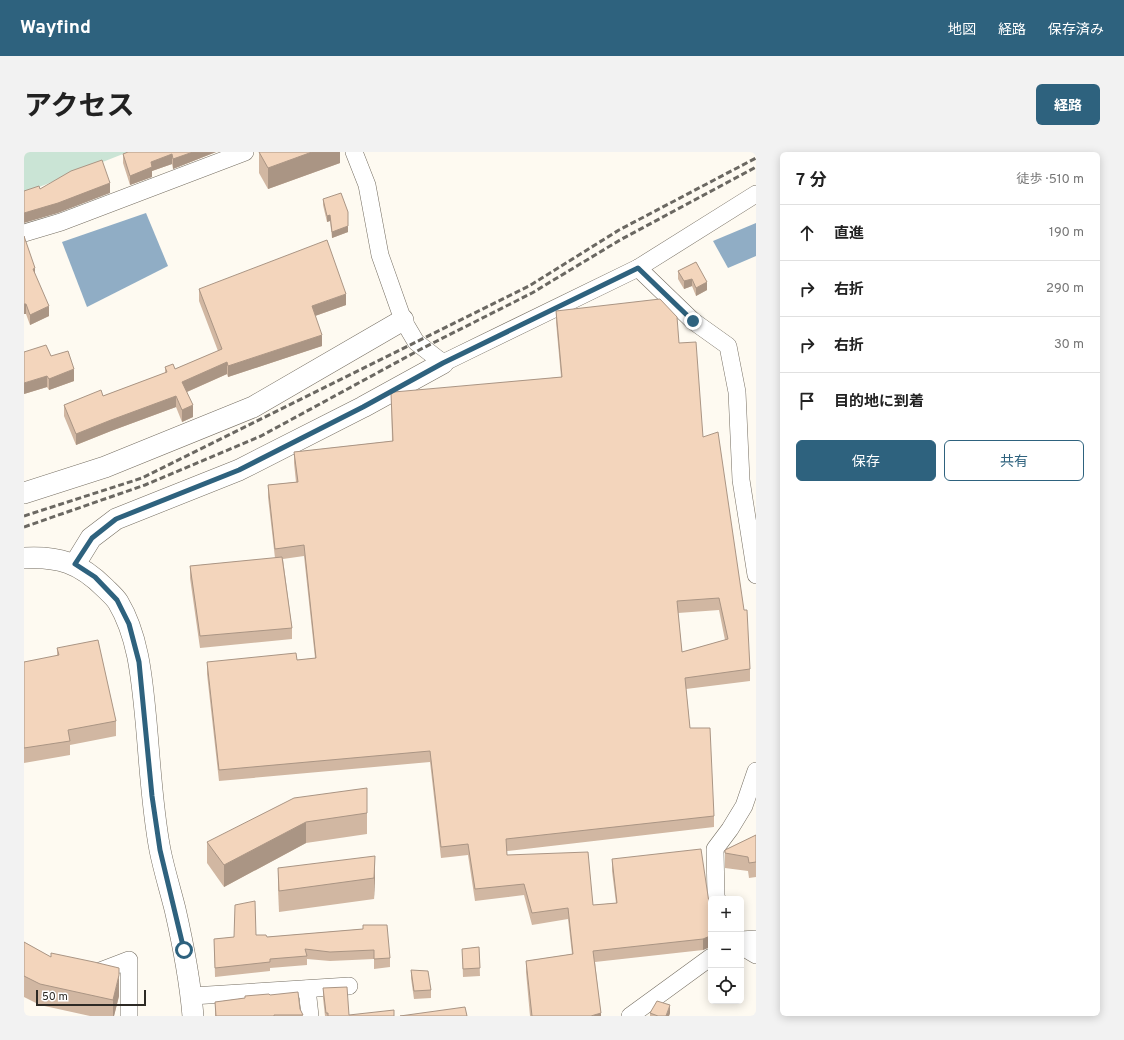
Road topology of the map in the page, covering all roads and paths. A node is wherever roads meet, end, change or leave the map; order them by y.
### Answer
1 (245, 152) edge
2 (354, 152) edge
3 (756, 194) edge
4 (24, 233) edge
5 (638, 268) junction
6 (403, 320) junction
7 (443, 363) junction
8 (24, 493) edge
9 (24, 558) edge
10 (75, 564) junction
11 (756, 575) edge
12 (756, 770) edge
13 (716, 896) edge
14 (756, 939) edge
15 (744, 940) edge
16 (744, 948) edge
17 (756, 955) edge
18 (708, 959) edge
19 (74, 969) edge
20 (349, 986) dead end
21 (308, 989) junction
22 (193, 1006) edge
23 (129, 1016) edge
24 (310, 1016) edge
25 (630, 1016) edge

1 - 4 street
2 - 6 street
3 - 5 street
5 - 7 street
5 - 11 street
6 - 7 street
6 - 8 street
7 - 10 street
9 - 10 street
10 - 22 street
12 - 13 street
14 - 15 street
16 - 17 street
18 - 25 street
19 - 23 street
20 - 21 street
21 - 22 street
21 - 24 street

